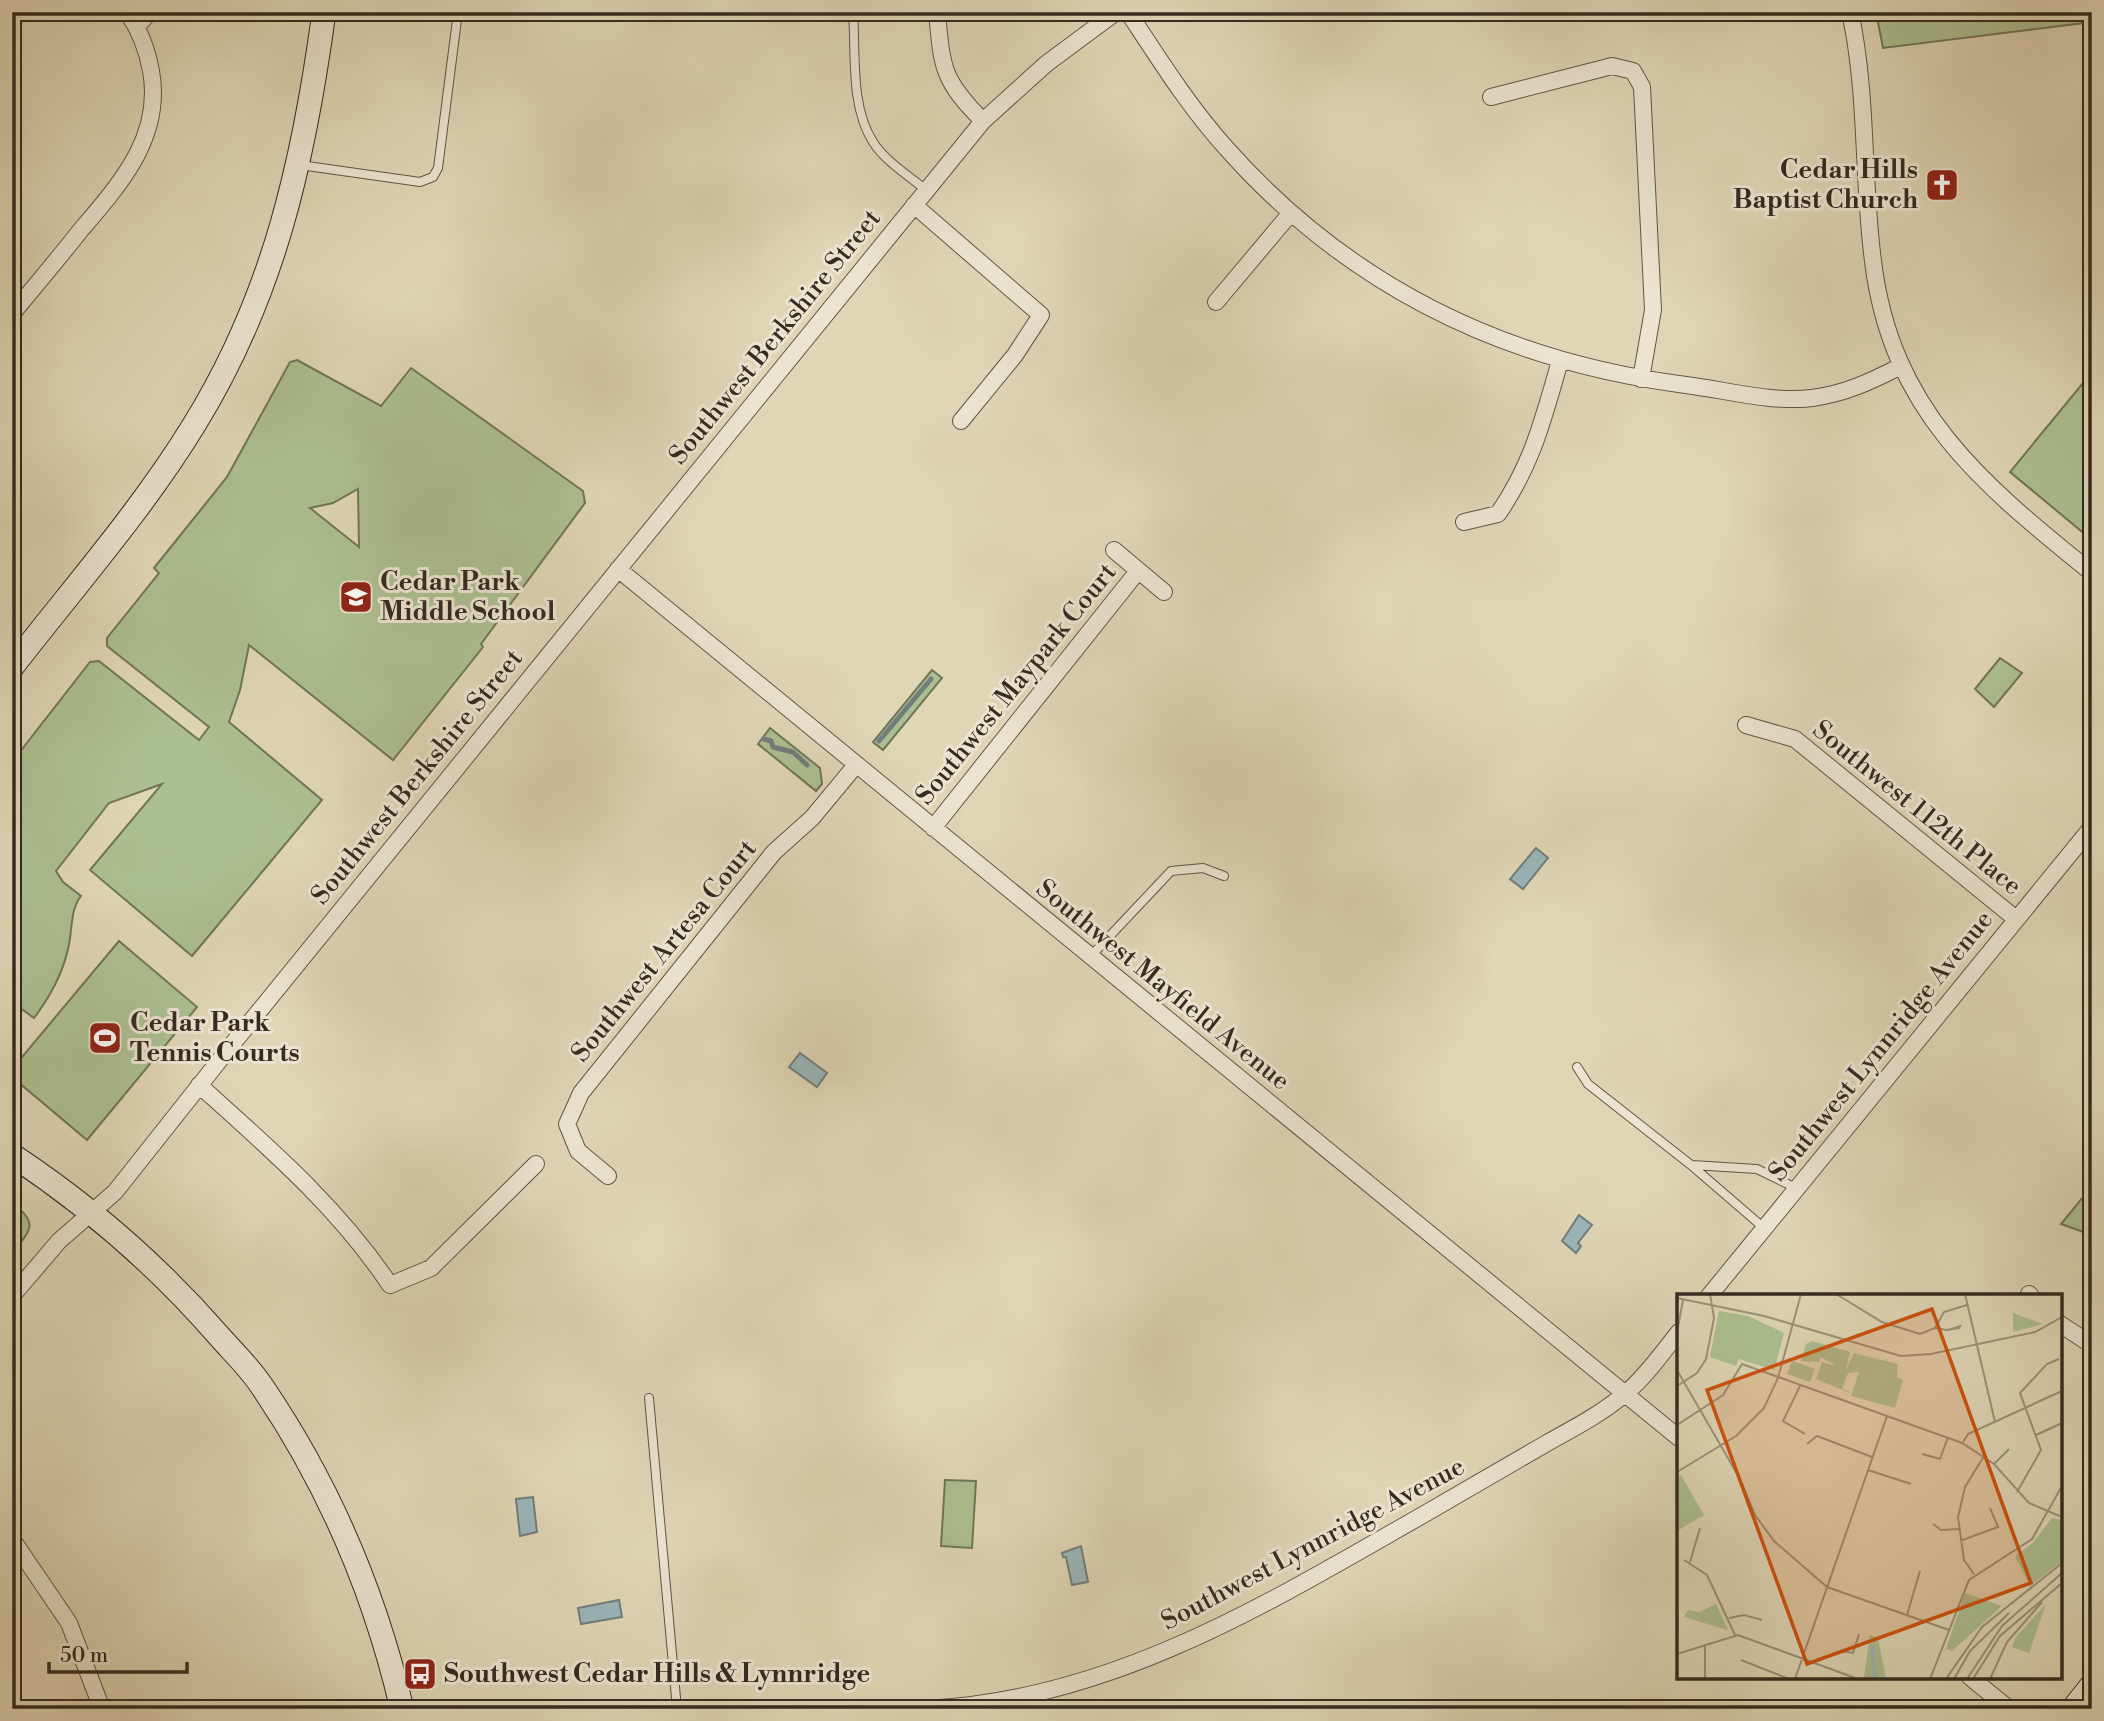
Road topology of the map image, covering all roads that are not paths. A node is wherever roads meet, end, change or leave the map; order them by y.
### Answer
1 (127, 12) edge
2 (150, 12) edge
3 (324, 12) edge
4 (458, 12) edge
5 (853, 12) edge
6 (937, 12) edge
7 (1116, 12) edge
8 (1128, 12) edge
9 (1850, 12) edge
10 (137, 26) junction
11 (1491, 97) dead end
12 (983, 121) junction
13 (300, 164) junction
14 (926, 190) junction
15 (914, 205) junction
16 (1290, 214) junction
17 (1216, 302) dead end
18 (12, 314) edge
19 (1560, 361) junction
20 (1901, 366) junction
21 (1641, 379) junction
22 (961, 421) dead end
23 (1464, 522) dead end
24 (1114, 550) dead end
25 (618, 569) junction
26 (1138, 571) junction
27 (2092, 573) edge
28 (1164, 592) dead end
29 (12, 667) edge
30 (1746, 725) dead end
31 (856, 765) junction
32 (2092, 827) edge
33 (933, 828) junction
34 (1224, 876) dead end
35 (2016, 919) junction
36 (1090, 957) junction
37 (1577, 1067) dead end
38 (199, 1085) junction
39 (12, 1155) edge
40 (536, 1164) dead end
41 (1691, 1165) junction
42 (608, 1176) dead end
43 (1796, 1188) junction
44 (91, 1212) junction
45 (1764, 1228) junction
46 (1711, 1294) edge
47 (12, 1296) edge
48 (2062, 1325) edge
49 (1677, 1334) edge
50 (2092, 1345) edge
51 (1626, 1394) junction
52 (649, 1398) dead end
53 (1677, 1435) edge
54 (12, 1539) edge
55 (1972, 1679) edge
56 (2092, 1685) edge
57 (102, 1709) edge
58 (402, 1709) edge
59 (677, 1709) edge
60 (926, 1709) edge
61 (2008, 1709) edge
62 (2073, 1709) edge

1 - 10 street
2 - 10 street
3 - 13 street
4 - 13 lane
5 - 14 lane
6 - 12 street
7 - 12 street, Southwest Berkshire Street
8 - 16 street
9 - 20 street
10 - 18 street
11 - 21 street
12 - 14 street, Southwest Berkshire Street
13 - 29 street
14 - 15 street, Southwest Berkshire Street
15 - 22 street
15 - 25 street, Southwest Berkshire Street
16 - 17 street
16 - 19 street
19 - 21 street
19 - 23 street
20 - 21 street
20 - 27 street
24 - 26 street, Southwest Maypark Court
25 - 31 street, Southwest Mayfield Avenue
25 - 38 street, Southwest Berkshire Street
26 - 28 street, Southwest Maypark Court
26 - 33 street, Southwest Maypark Court
30 - 35 street, Southwest 112th Place
31 - 33 street, Southwest Mayfield Avenue
31 - 42 street, Southwest Artesa Court
32 - 35 street, Southwest Lynnridge Avenue
33 - 36 street, Southwest Mayfield Avenue
34 - 36 lane
35 - 43 street, Southwest Lynnridge Avenue
36 - 51 street, Southwest Mayfield Avenue
37 - 41 lane
38 - 40 street
38 - 44 street, Southwest Berkshire Street
39 - 44 street
41 - 43 lane
41 - 45 lane
43 - 45 street, Southwest Lynnridge Avenue
44 - 47 street, Southwest Berkshire Street
44 - 58 street
45 - 46 street, Southwest Lynnridge Avenue
48 - 50 street
49 - 51 street, Southwest Lynnridge Avenue
51 - 53 street, Southwest Mayfield Avenue
51 - 60 street, Southwest Lynnridge Avenue
52 - 59 lane
54 - 57 street
55 - 61 street
56 - 62 street

